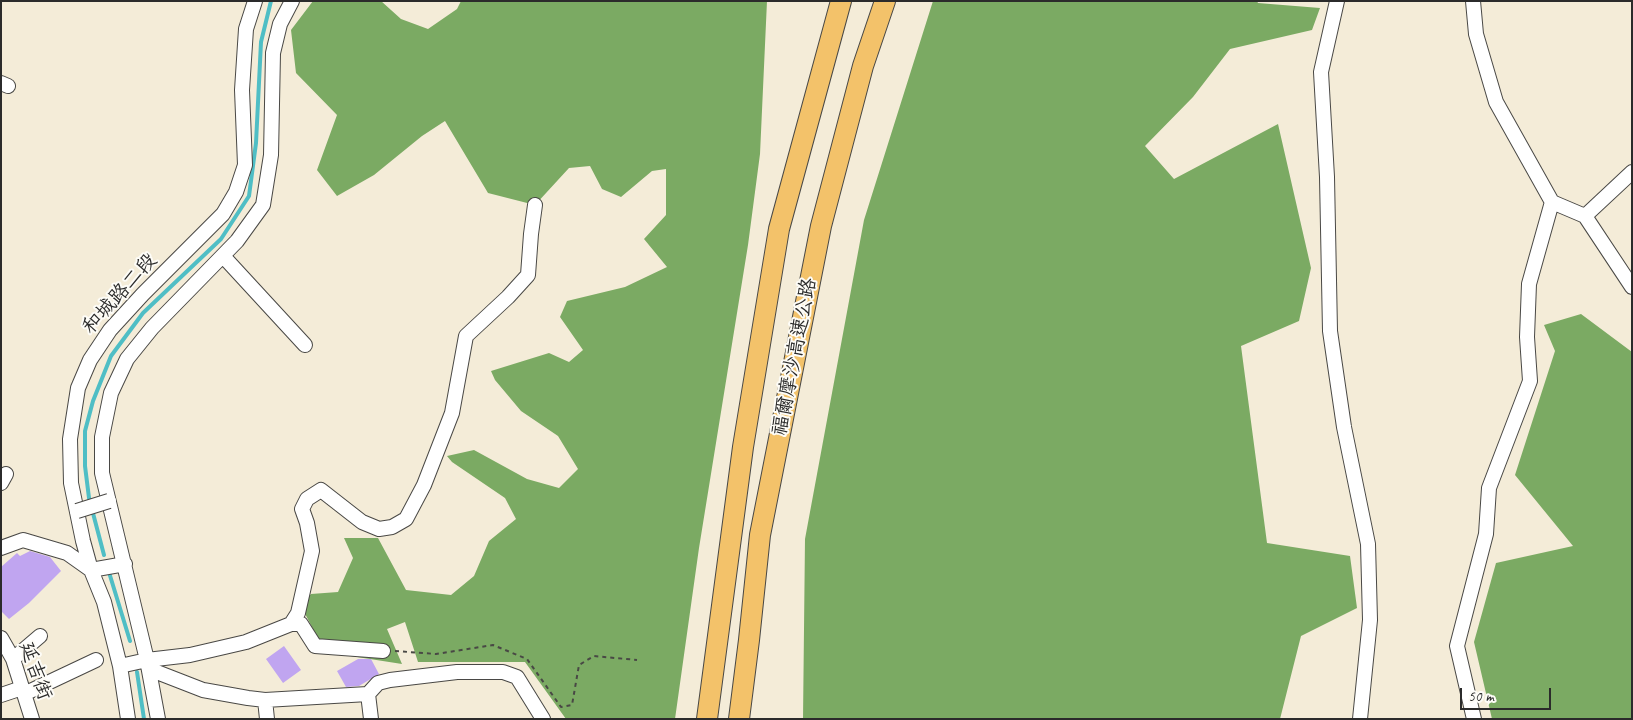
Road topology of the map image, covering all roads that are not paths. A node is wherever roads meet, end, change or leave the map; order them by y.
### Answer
1 (255, 1) edge
2 (292, 1) edge
3 (841, 1) edge
4 (885, 1) edge
5 (1337, 1) edge
6 (1473, 1) edge
7 (1632, 172) edge
8 (1552, 202) junction
9 (535, 205) dead end
10 (1585, 216) junction
11 (223, 256) junction
12 (1632, 287) edge
13 (304, 345) dead end
14 (110, 502) junction
15 (77, 510) junction
16 (1, 548) edge
17 (125, 564) junction
18 (91, 570) junction
19 (291, 624) junction
20 (40, 636) dead end
21 (1, 638) edge
22 (383, 651) dead end
23 (13, 659) junction
24 (96, 660) dead end
25 (148, 665) junction
26 (120, 666) junction
27 (23, 691) junction
28 (368, 694) junction
29 (1, 695) edge
30 (265, 700) junction
31 (32, 719) edge
32 (128, 719) edge
33 (158, 719) edge
34 (267, 719) edge
35 (371, 719) edge
36 (543, 719) edge
37 (707, 719) edge
38 (739, 719) edge
39 (1360, 719) edge
40 (1474, 719) edge

1 - 15 street, 和城路二段
2 - 11 street
3 - 37 highway, 福爾摩沙高速公路
4 - 38 highway, 福爾摩沙高速公路
5 - 39 street
6 - 8 street
7 - 10 street
8 - 10 street
8 - 40 street
9 - 19 street
10 - 12 street
11 - 13 street
11 - 14 street
14 - 15 street, bridge
14 - 17 street
15 - 18 street, 和城路二段
16 - 18 street
17 - 18 street
17 - 25 street
18 - 26 street, 和城路二段
19 - 22 street
19 - 25 street
20 - 23 street
21 - 23 street, 延吉街
23 - 27 street, 延吉街
24 - 27 street
25 - 26 street
25 - 30 street
25 - 33 street
26 - 32 street, 和城路二段
27 - 29 street
27 - 31 street, 延吉街
28 - 30 street
28 - 35 street
28 - 36 street
30 - 34 street

